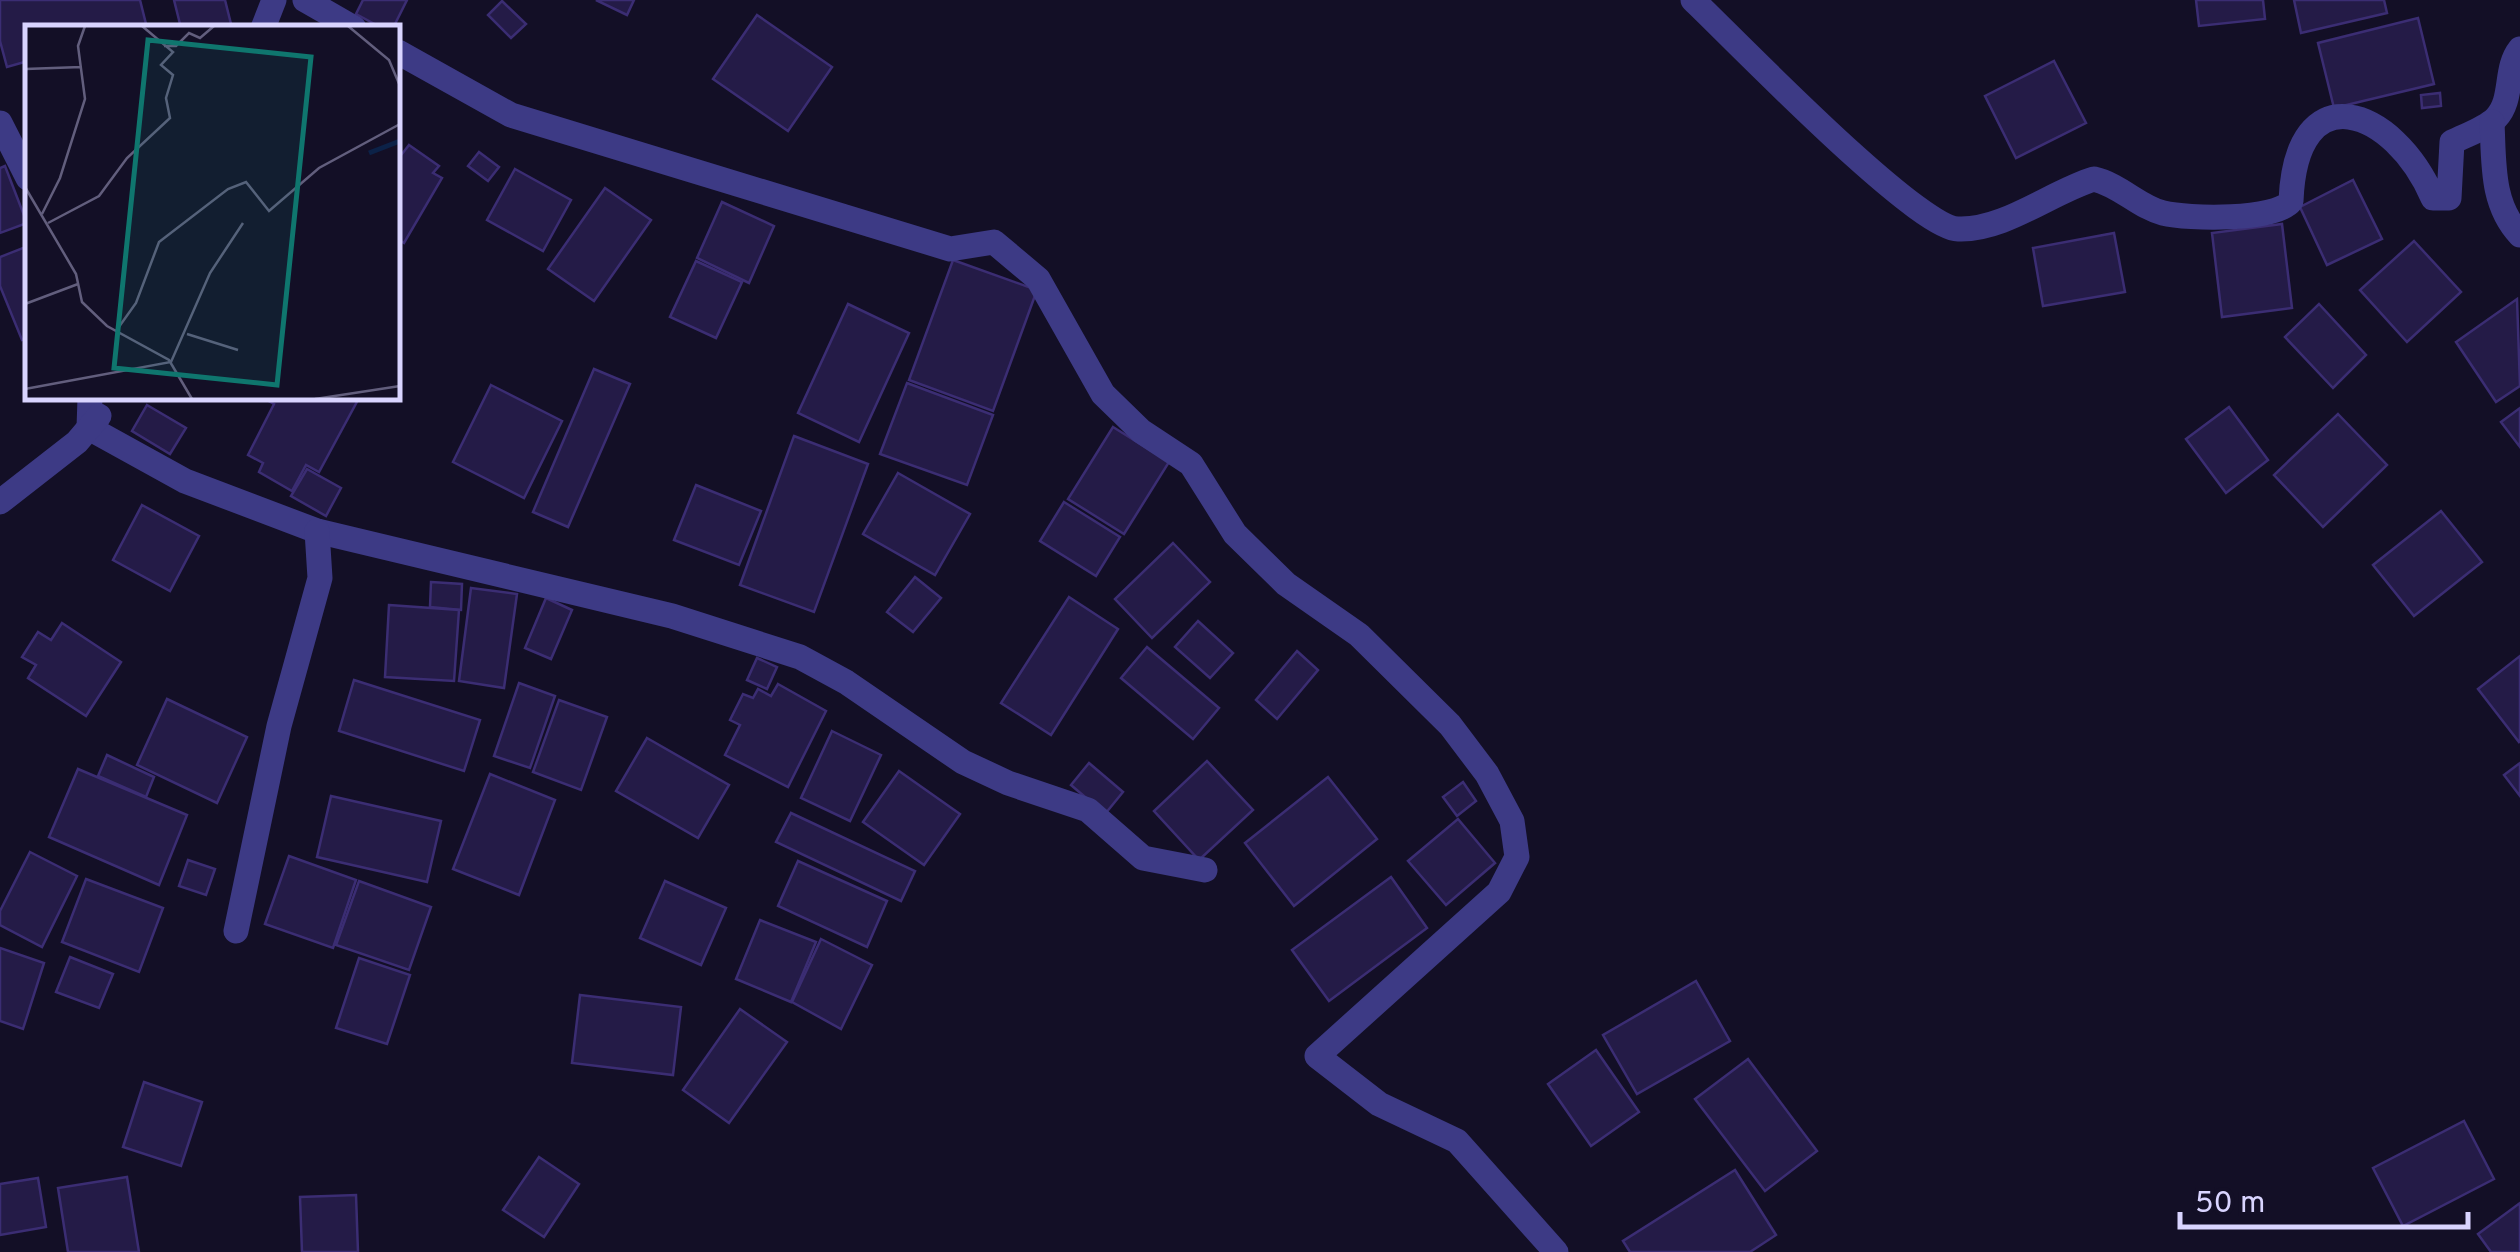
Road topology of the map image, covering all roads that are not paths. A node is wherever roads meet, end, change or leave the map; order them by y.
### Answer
1 (274, 0) edge
2 (305, 0) edge
3 (1693, 0) edge
4 (264, 25) edge
5 (349, 25) edge
6 (2520, 48) edge
7 (400, 53) edge
8 (2492, 122) junction
9 (0, 123) edge
10 (25, 172) edge
11 (2520, 235) edge
12 (90, 400) edge
13 (107, 400) edge
14 (88, 428) junction
15 (0, 502) edge
16 (317, 531) junction
17 (1205, 870) dead end
18 (236, 930) dead end
19 (1556, 1252) edge

1 - 4 street
2 - 5 street
3 - 8 street
6 - 8 street
7 - 19 street
8 - 11 street
9 - 10 street
12 - 14 street
13 - 14 street
14 - 15 street
14 - 16 street
16 - 17 street
16 - 18 street

